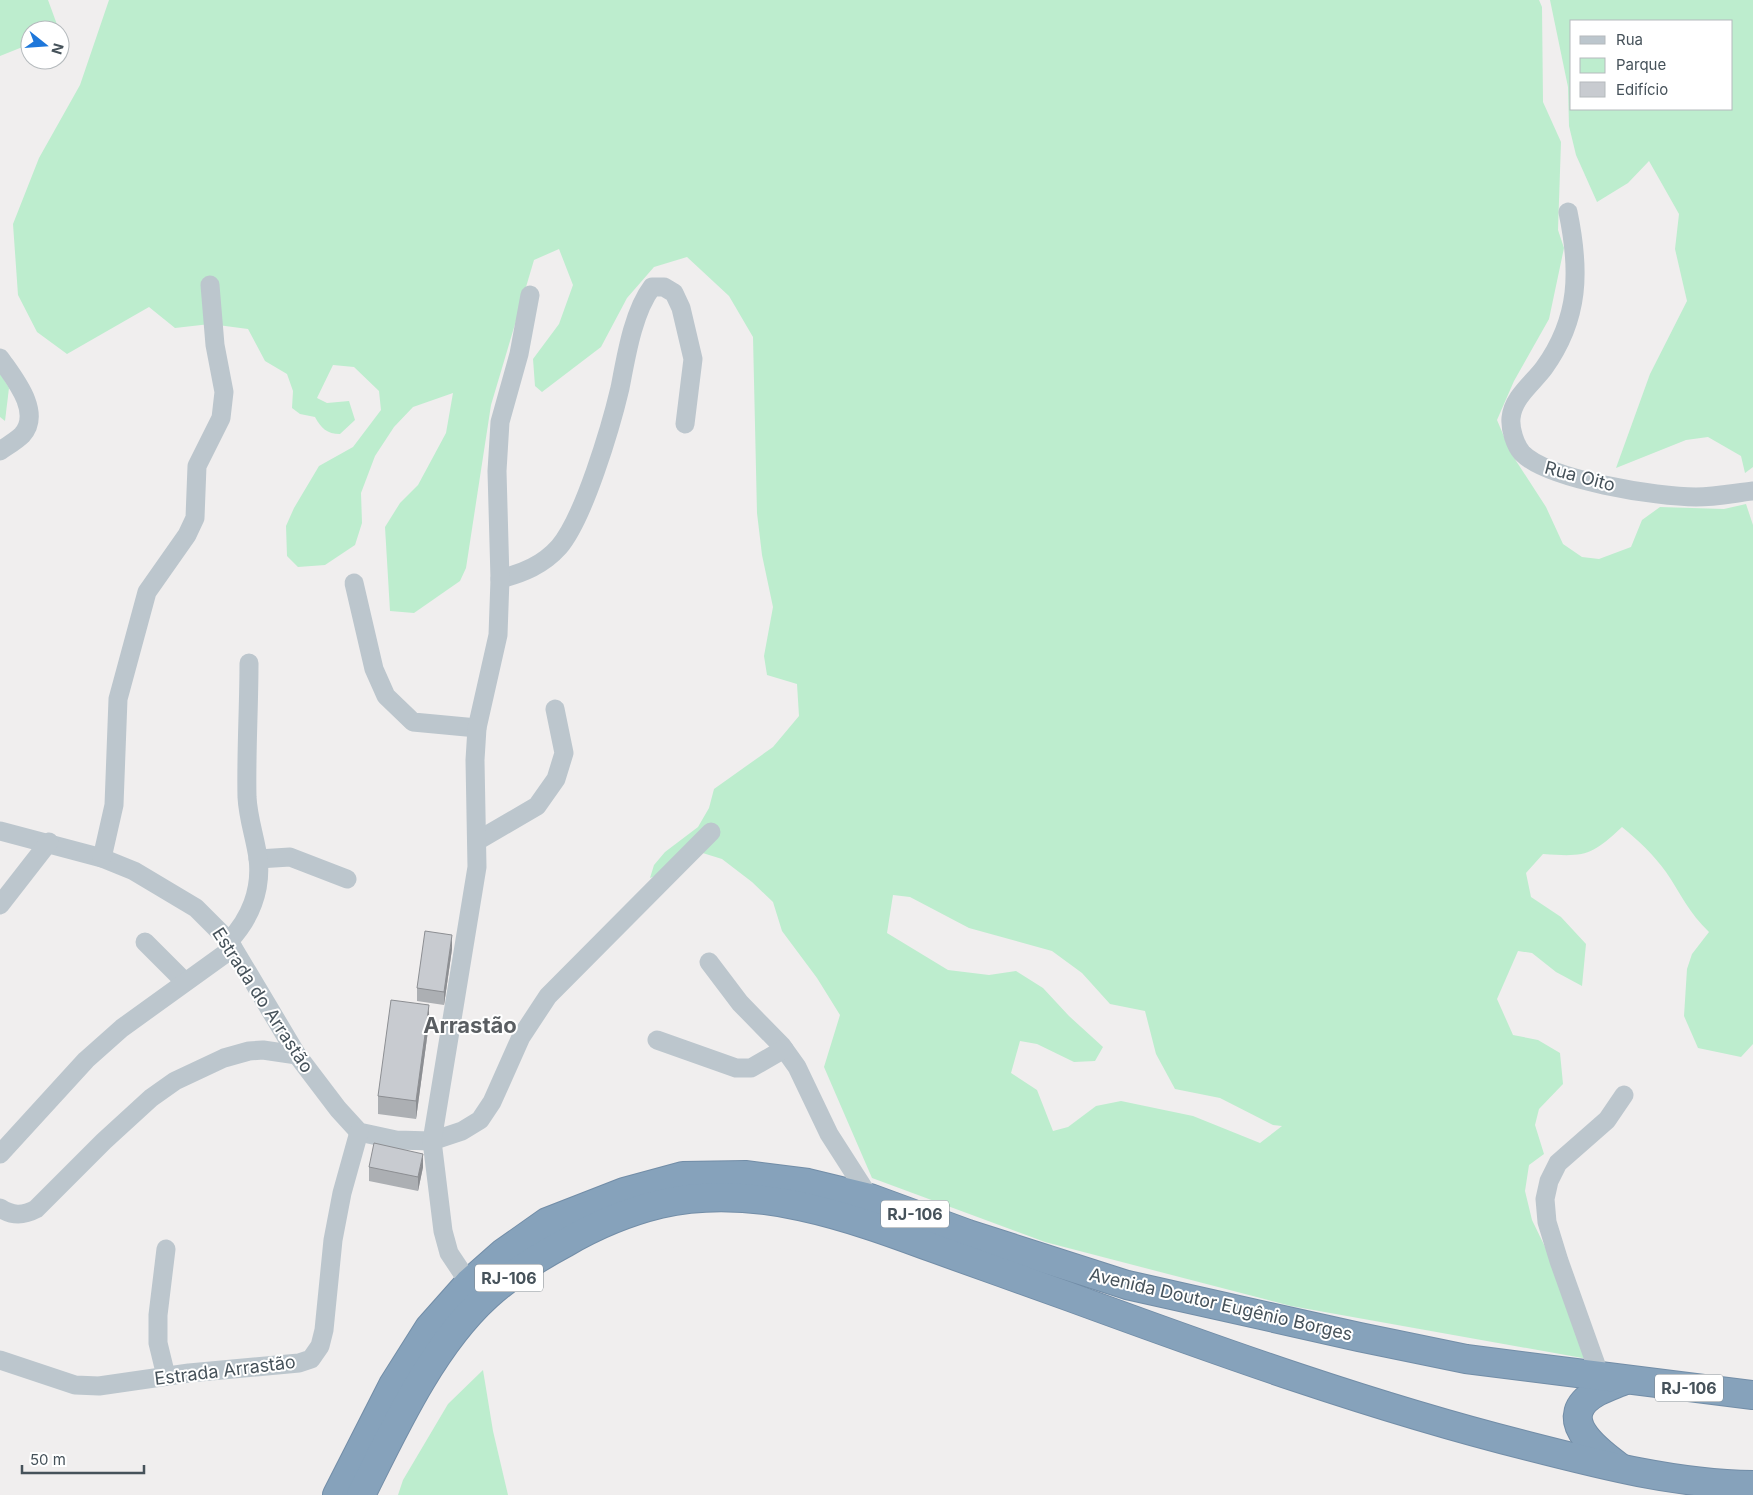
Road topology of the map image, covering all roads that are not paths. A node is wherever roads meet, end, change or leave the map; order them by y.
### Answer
1 (1568, 212) dead end
2 (210, 285) dead end
3 (530, 295) dead end
4 (0, 358) edge
5 (685, 424) dead end
6 (0, 451) edge
7 (1753, 491) edge
8 (500, 579) junction
9 (354, 582) dead end
10 (249, 663) dead end
11 (554, 709) dead end
12 (476, 728) junction
13 (0, 831) edge
14 (711, 832) dead end
15 (477, 841) junction
16 (48, 842) junction
17 (102, 858) junction
18 (258, 859) junction
19 (348, 878) dead end
20 (0, 905) edge
21 (145, 942) dead end
22 (231, 944) junction
23 (709, 962) dead end
24 (185, 982) junction
25 (657, 1040) dead end
26 (784, 1049) junction
27 (297, 1055) junction
28 (1624, 1094) dead end
29 (359, 1132) junction
30 (432, 1140) junction
31 (0, 1154) edge
32 (870, 1198) junction
33 (0, 1208) edge
34 (166, 1249) dead end
35 (468, 1283) junction
36 (0, 1360) edge
37 (166, 1376) junction
38 (1613, 1378) junction
39 (1753, 1395) edge
40 (1625, 1471) junction
41 (1674, 1487) edge
42 (1745, 1488) edge
43 (337, 1495) edge
44 (361, 1495) edge

1 - 7 street, Rua Oito
2 - 17 street
3 - 8 street
4 - 6 street
5 - 8 street
8 - 12 street
9 - 12 street
10 - 18 street
11 - 15 street
12 - 15 street
13 - 16 street, Estrada do Arrastão
14 - 30 street
15 - 30 street
16 - 17 street, Estrada do Arrastão
16 - 20 street
17 - 22 street, Estrada do Arrastão
18 - 19 street
18 - 22 street
21 - 24 street
22 - 24 street
22 - 27 street, Estrada do Arrastão
23 - 26 street
24 - 31 street
25 - 26 street
26 - 32 street
27 - 29 street, Estrada do Arrastão
27 - 33 street
28 - 38 street
29 - 30 street
29 - 37 street, Estrada Arrastão
30 - 35 street
32 - 35 highway, Avenida Doutor Eugênio Borges / RJ-106
32 - 38 highway, Avenida Doutor Eugênio Borges / RJ-106
34 - 37 street
35 - 43 highway, Avenida Doutor Eugênio Borges / RJ-106
36 - 37 street, Estrada Arrastão
38 - 39 highway, Avenida Doutor Eugênio Borges / RJ-106
38 - 40 highway
40 - 41 highway, Avenida Doutor Eugênio Borges / RJ-106
40 - 44 highway, Avenida Doutor Eugênio Borges / RJ-106
41 - 42 highway, Avenida Doutor Eugênio Borges / RJ-106

